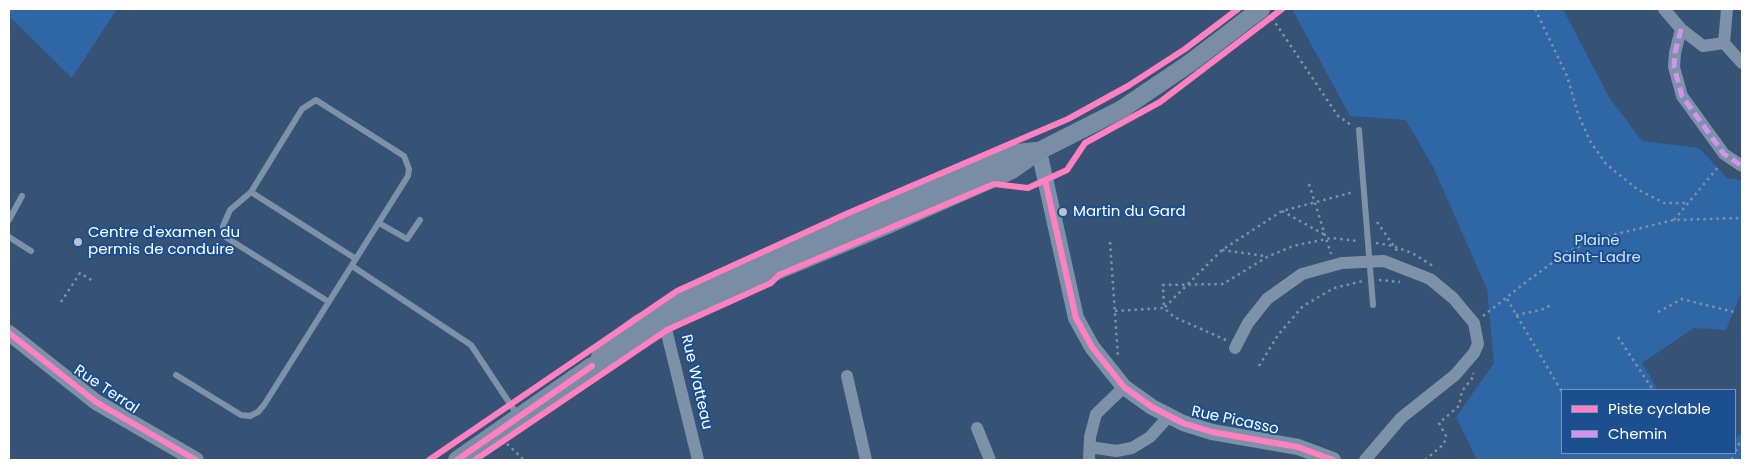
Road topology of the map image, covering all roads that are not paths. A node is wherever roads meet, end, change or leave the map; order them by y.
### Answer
1 (1664, 9) edge
2 (1727, 9) edge
3 (1268, 15) edge
4 (1681, 29) junction
5 (1724, 43) junction
6 (1742, 63) edge
7 (1359, 130) road end
8 (1039, 151) junction
9 (1742, 166) edge
10 (251, 192) junction
11 (22, 196) dead end
12 (9, 220) edge
13 (420, 220) dead end
14 (379, 223) junction
15 (9, 237) edge
16 (31, 251) dead end
17 (356, 259) junction
18 (1369, 261) junction
19 (352, 266) junction
20 (329, 302) junction
21 (1373, 305) dead end
22 (663, 317) junction
23 (9, 333) edge
24 (1236, 346) road end
25 (176, 375) dead end
26 (847, 376) dead end
27 (1122, 385) junction
28 (1169, 416) junction
29 (519, 417) junction
30 (977, 428) dead end
31 (1090, 447) junction
32 (190, 459) edge
33 (457, 460) edge
34 (698, 460) edge
35 (866, 460) edge
36 (990, 460) edge
37 (1089, 460) edge
38 (1333, 460) edge
39 (1365, 460) edge

1 - 4 street
2 - 5 street
3 - 8 main road
4 - 5 street
4 - 9 street
5 - 6 street
7 - 18 lane
8 - 22 main road
8 - 27 street, Rue Picasso
10 - 14 lane
10 - 17 lane
10 - 20 lane
11 - 12 lane
13 - 14 lane
14 - 17 lane
15 - 16 lane
17 - 19 lane
18 - 21 lane
18 - 24 street
18 - 39 street
19 - 20 lane
19 - 29 lane
20 - 25 lane
22 - 29 main road
22 - 34 street, Rue Watteau
23 - 32 street, Rue Terral
26 - 35 street
27 - 28 street, Rue Picasso
27 - 31 street
28 - 31 street
28 - 38 street, Rue Picasso
29 - 33 main road
30 - 36 street
31 - 37 street

